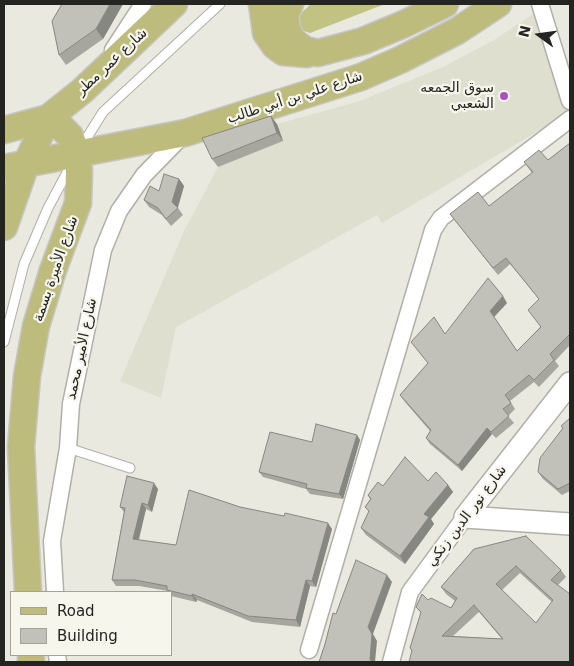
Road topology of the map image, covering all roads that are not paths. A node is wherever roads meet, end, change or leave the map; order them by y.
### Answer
1 (143, 4) edge
2 (174, 4) edge
3 (220, 4) edge
4 (262, 4) edge
5 (290, 4) edge
6 (445, 4) edge
7 (498, 4) edge
8 (540, 4) edge
9 (318, 53) junction
10 (96, 77) junction
11 (570, 101) edge
12 (570, 119) edge
13 (56, 123) junction
14 (4, 130) edge
15 (185, 133) junction
16 (77, 154) junction
17 (15, 166) edge
18 (4, 227) edge
19 (4, 342) edge
20 (570, 383) edge
21 (68, 448) junction
22 (130, 468) dead end
23 (465, 516) junction
24 (570, 524) edge
25 (28, 591) edge
26 (54, 591) edge
27 (309, 650) dead end
28 (391, 662) edge

1 - 10 street
2 - 10 main road, شارع عمر مطر
3 - 16 lane
4 - 9 main road
5 - 9 main road
6 - 9 main road
7 - 15 main road, شارع علي بن أبي طالب
8 - 11 street
10 - 13 main road, شارع عمر مطر
12 - 27 street
13 - 14 main road
13 - 16 main road, شارع الأميرة بسمة
13 - 17 main road
15 - 16 main road, شارع علي بن أبي طالب
15 - 21 street, شارع الأمير محمد
16 - 17 main road, شارع علي بن أبي طالب
16 - 19 lane
16 - 25 main road, شارع الأميرة بسمة
17 - 18 main road
20 - 23 street, شارع نور الدين زنكي
21 - 22 lane
21 - 26 street, شارع الأمير محمد
23 - 24 street
23 - 28 street, شارع نور الدين زنكي

